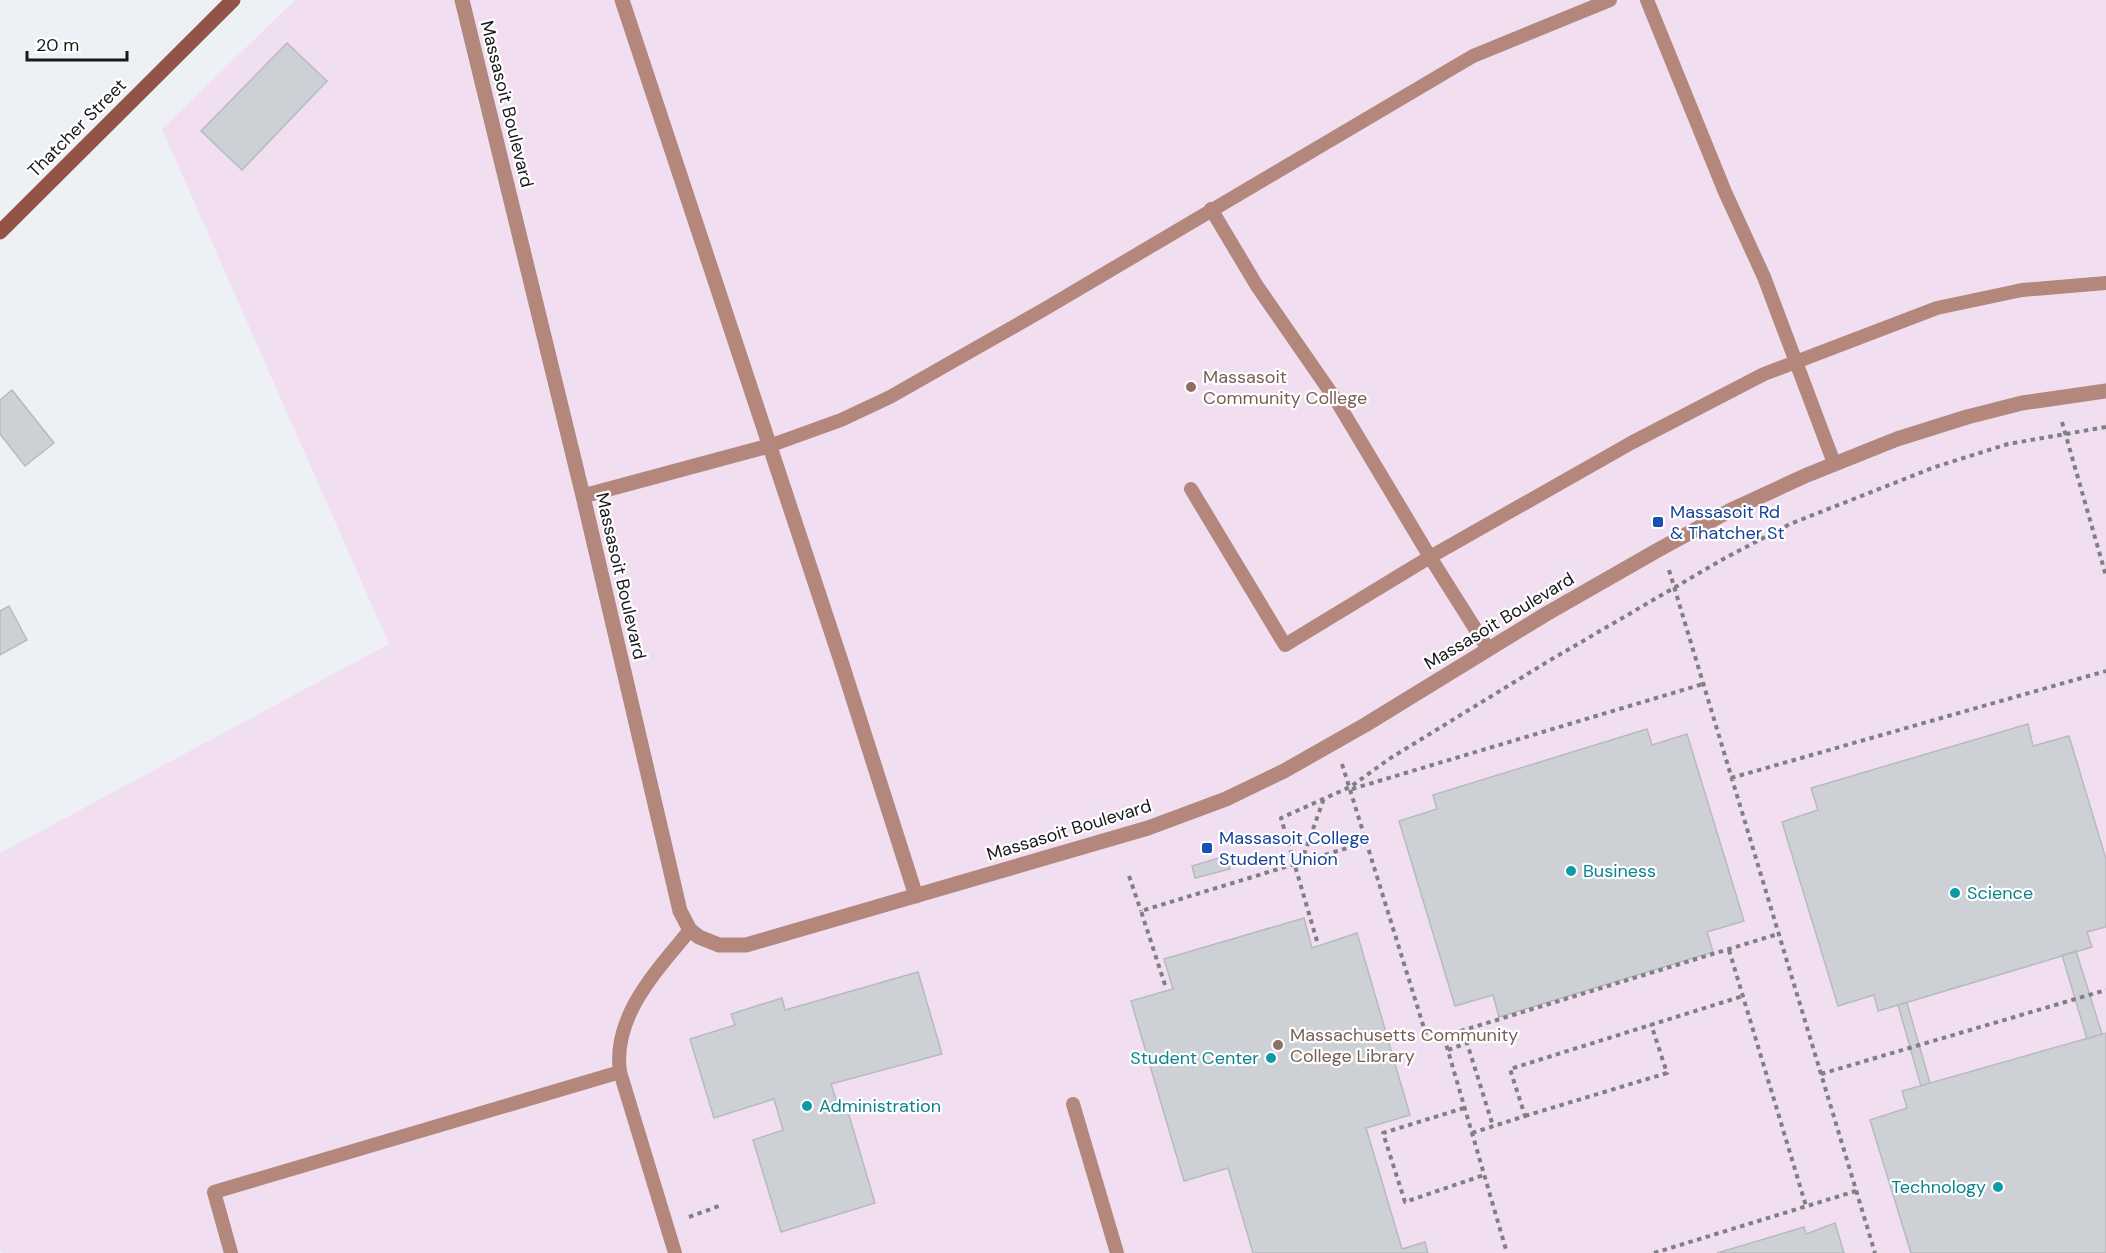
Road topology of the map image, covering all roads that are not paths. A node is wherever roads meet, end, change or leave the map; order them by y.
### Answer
1 (233, 0) edge
2 (462, 0) edge
3 (622, 0) edge
4 (1610, 0) edge
5 (1647, 0) edge
6 (1211, 209) junction
7 (0, 232) edge
8 (2106, 283) edge
9 (1796, 362) junction
10 (2106, 391) edge
11 (769, 446) junction
12 (1834, 464) junction
13 (1191, 489) dead end
14 (582, 496) junction
15 (1430, 557) junction
16 (1488, 649) junction
17 (916, 896) junction
18 (690, 930) junction
19 (620, 1072) junction
20 (1073, 1104) dead end
21 (231, 1253) edge
22 (675, 1253) edge
23 (1118, 1253) edge

1 - 7 street, Thatcher Street
2 - 14 street, Massasoit Boulevard
3 - 11 street
4 - 6 lane
5 - 9 lane
6 - 11 lane
6 - 15 lane
8 - 9 lane
9 - 12 lane
9 - 15 lane
10 - 12 street, Massasoit Boulevard
11 - 14 street
11 - 17 street
12 - 16 street, Massasoit Boulevard
13 - 15 lane
14 - 18 street, Massasoit Boulevard
15 - 16 lane
16 - 17 street, Massasoit Boulevard
17 - 18 street, Massasoit Boulevard
18 - 19 lane
19 - 21 lane
19 - 22 lane
20 - 23 lane

